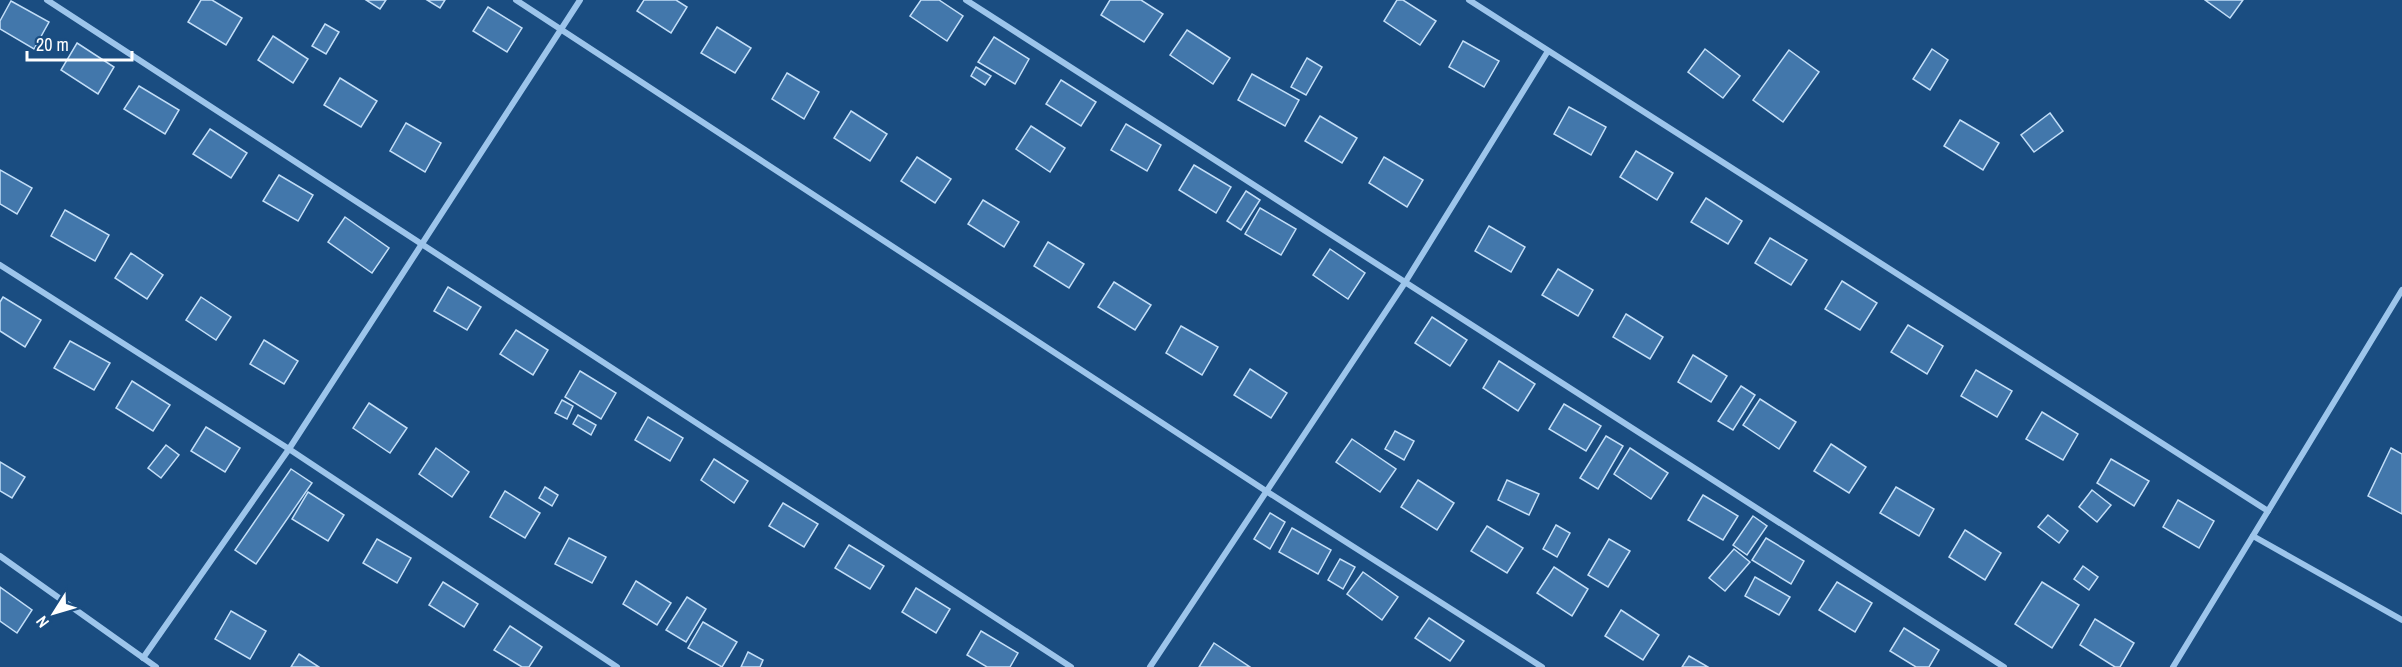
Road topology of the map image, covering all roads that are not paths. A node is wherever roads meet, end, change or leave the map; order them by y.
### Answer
1 (47, 0) edge
2 (516, 0) edge
3 (580, 0) edge
4 (966, 0) edge
5 (1469, 0) edge
6 (561, 29) junction
7 (1548, 51) junction
8 (420, 245) junction
9 (0, 265) edge
10 (1406, 281) junction
11 (2402, 290) edge
12 (289, 449) junction
13 (1266, 491) junction
14 (2268, 512) junction
15 (2253, 536) junction
16 (0, 556) edge
17 (2402, 620) edge
18 (143, 658) junction
19 (156, 667) edge
20 (617, 667) edge
21 (1071, 667) edge
22 (1150, 667) edge
23 (1542, 667) edge
24 (2004, 667) edge
25 (2173, 667) edge

1 - 8 street
2 - 6 street
3 - 6 street
4 - 10 street
5 - 7 street
6 - 8 street
6 - 13 street
7 - 10 street
7 - 14 street
8 - 12 street
8 - 21 street
9 - 12 street
10 - 13 street
10 - 24 street
11 - 14 street
12 - 18 street
12 - 20 street
13 - 22 street
13 - 23 street
14 - 15 street
15 - 17 street
15 - 25 street
16 - 18 street
18 - 19 street

